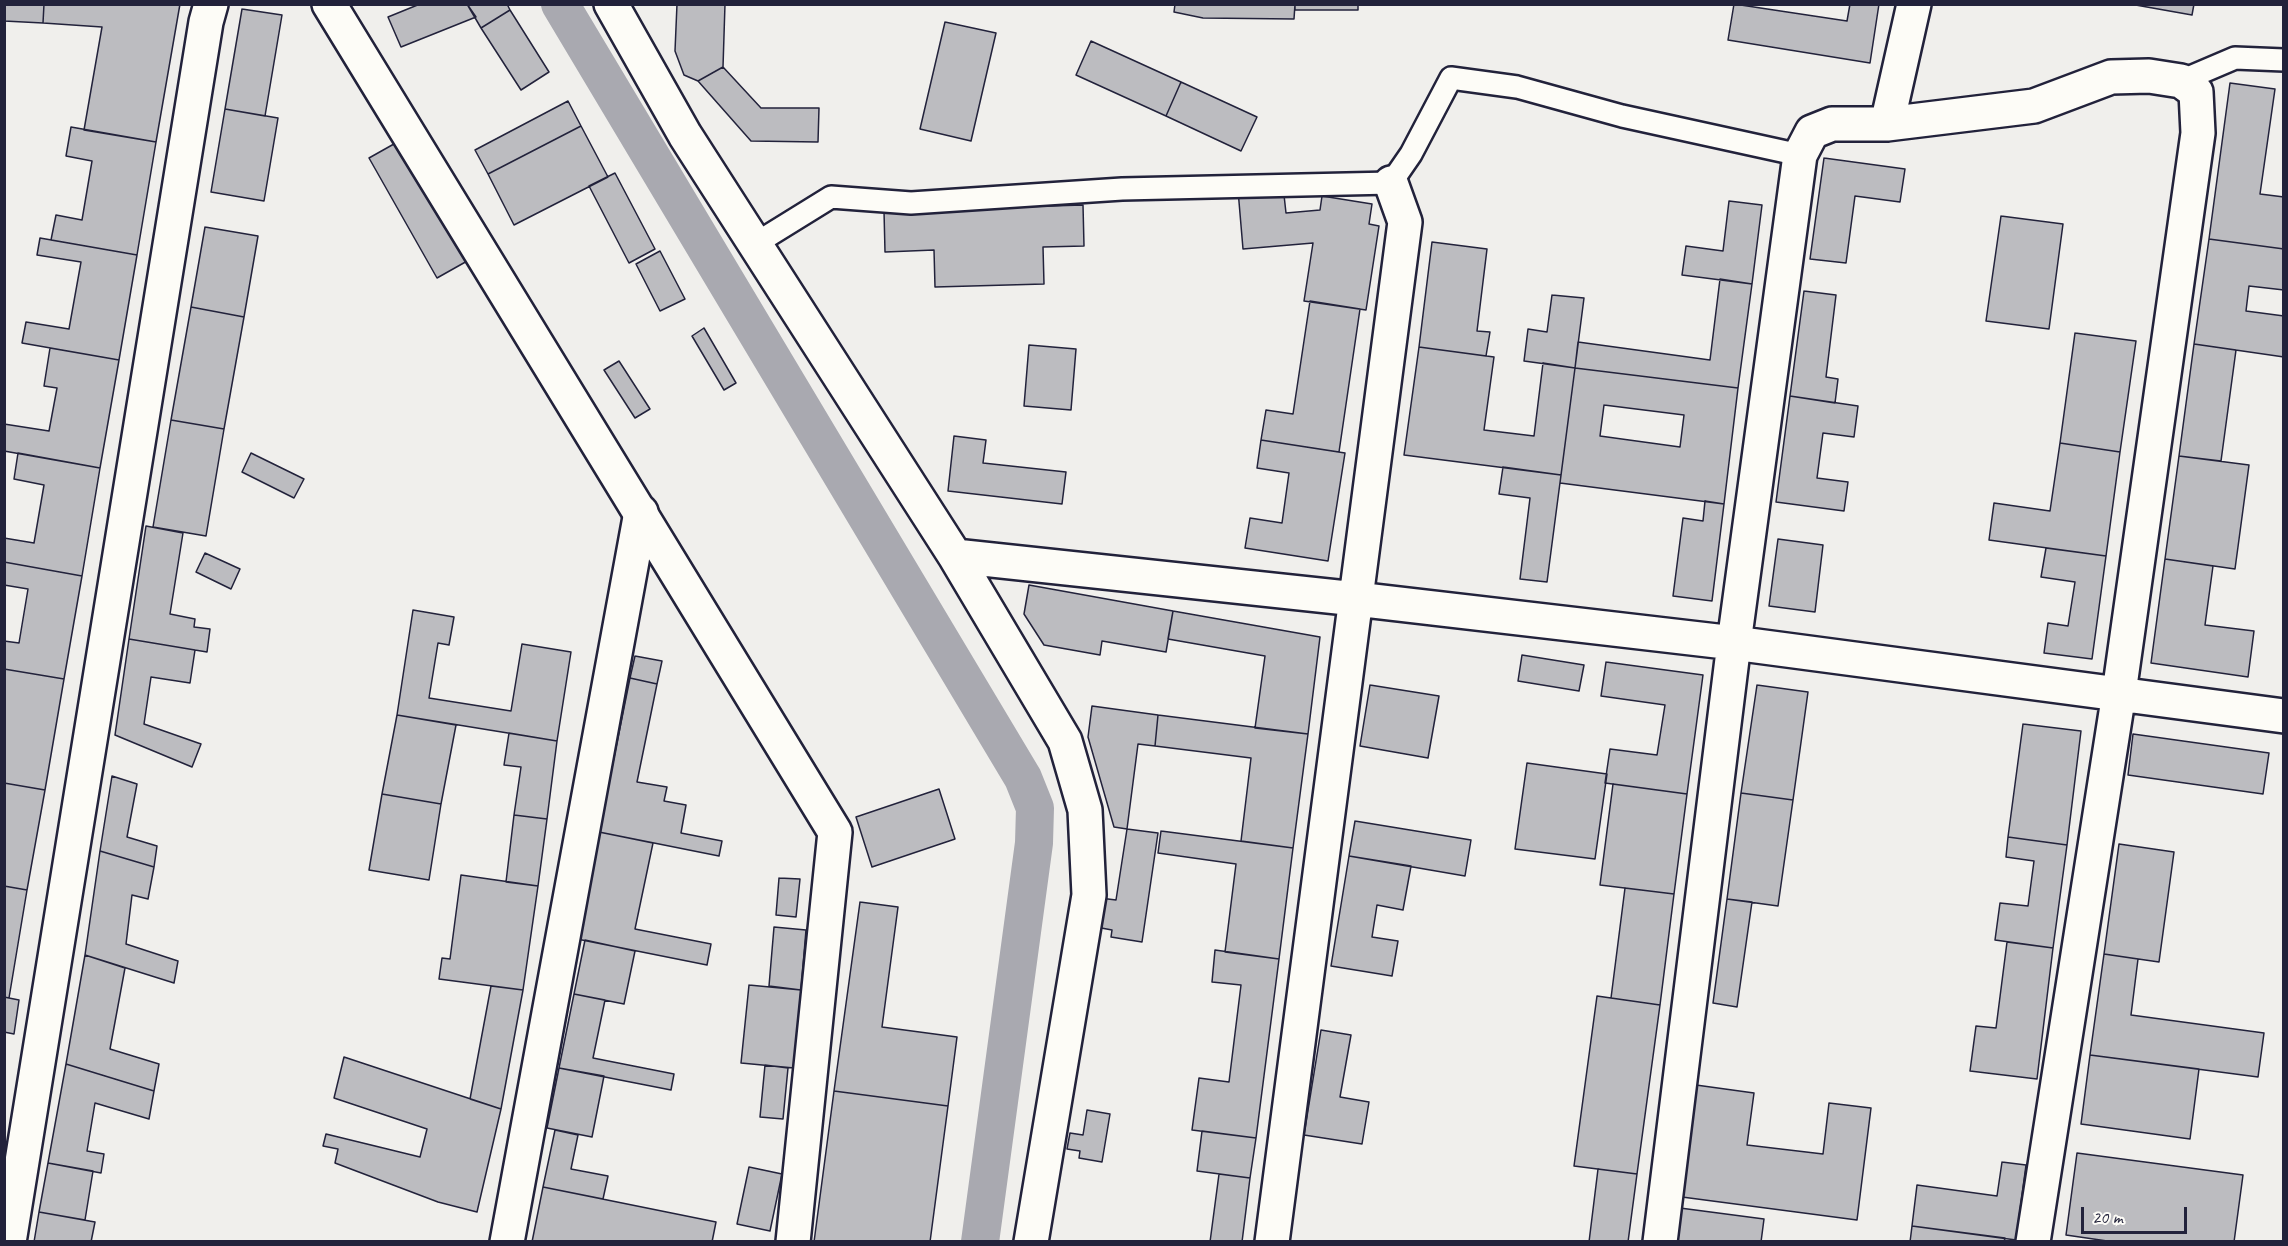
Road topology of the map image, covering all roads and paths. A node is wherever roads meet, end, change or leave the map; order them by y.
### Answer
1 (211, 4) edge
2 (329, 4) edge
3 (611, 4) edge
4 (1914, 4) edge
5 (2283, 60) edge
6 (2181, 81) junction
7 (1887, 124) junction
8 (1800, 155) junction
9 (1391, 183) junction
10 (755, 244) junction
11 (641, 512) junction
12 (955, 556) junction
13 (1356, 599) junction
14 (1734, 643) junction
15 (2119, 693) junction
16 (2283, 716) edge
17 (9, 1242) edge
18 (507, 1242) edge
19 (793, 1242) edge
20 (1030, 1242) edge
21 (1272, 1242) edge
22 (1660, 1242) edge
23 (2033, 1242) edge

1 - 17 street
2 - 11 street
3 - 10 street
4 - 7 street
5 - 6 lane
6 - 7 street
6 - 15 street
7 - 8 street
8 - 9 lane
8 - 14 street
9 - 10 lane
9 - 13 street
10 - 12 street
11 - 18 street
11 - 19 street
12 - 13 street
12 - 20 street
13 - 14 street
13 - 21 street
14 - 15 street
14 - 22 street
15 - 16 street
15 - 23 street

